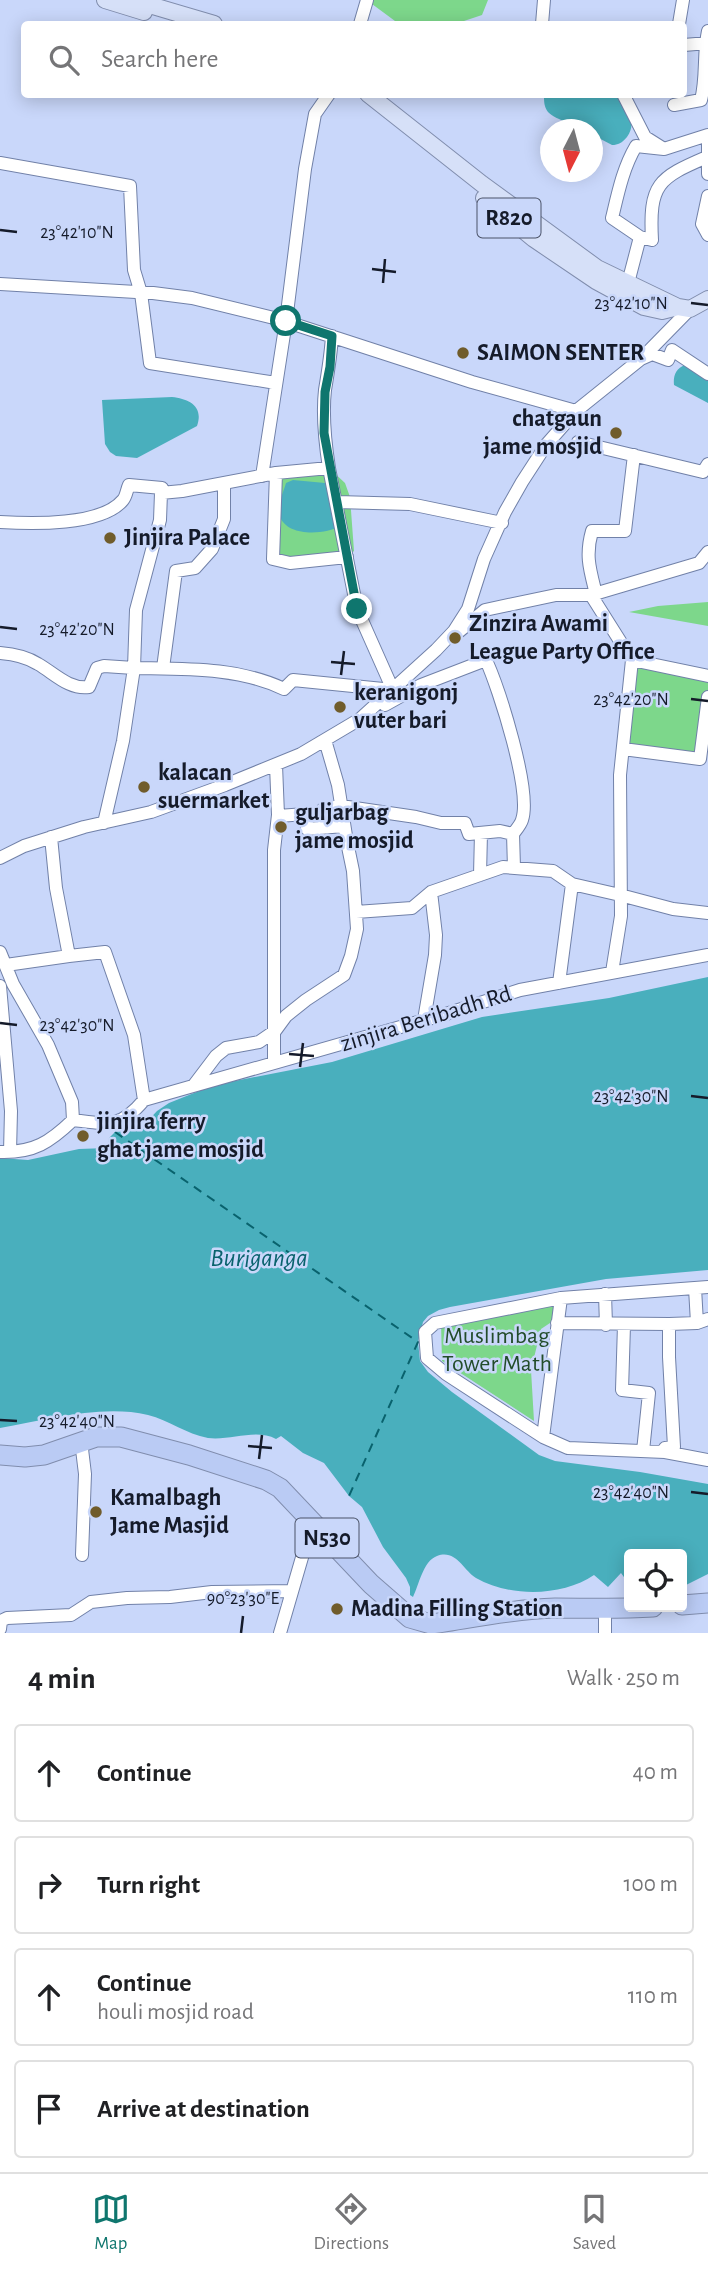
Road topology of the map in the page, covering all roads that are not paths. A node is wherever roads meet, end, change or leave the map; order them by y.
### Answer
1 (106, 0) edge
2 (133, 0) edge
3 (367, 0) edge
4 (544, 0) edge
5 (683, 0) edge
6 (173, 21) edge
7 (204, 21) edge
8 (361, 21) edge
9 (542, 21) edge
10 (680, 21) edge
11 (707, 39) edge
12 (687, 44) edge
13 (326, 98) edge
14 (361, 98) edge
15 (372, 98) edge
16 (625, 98) edge
17 (674, 105) dead end
18 (384, 112) junction
19 (708, 136) edge
20 (664, 149) junction
21 (707, 157) edge
22 (0, 163) edge
23 (708, 174) edge
24 (708, 197) edge
25 (708, 235) edge
26 (640, 237) junction
27 (628, 283) junction
28 (0, 284) edge
29 (141, 293) junction
30 (708, 299) edge
31 (684, 308) junction
32 (286, 321) junction
33 (332, 336) junction
34 (642, 358) junction
35 (708, 374) edge
36 (276, 383) junction
37 (576, 411) junction
38 (578, 442) dead end
39 (634, 455) junction
40 (708, 464) edge
41 (329, 468) junction
42 (276, 473) junction
43 (262, 476) junction
44 (224, 483) junction
45 (161, 493) junction
46 (337, 502) junction
47 (0, 522) edge
48 (502, 523) junction
49 (708, 552) edge
50 (347, 557) junction
51 (594, 595) junction
52 (436, 650) junction
53 (0, 653) edge
54 (632, 660) junction
55 (134, 668) junction
56 (163, 668) junction
57 (708, 676) edge
58 (393, 690) junction
59 (708, 697) edge
60 (360, 719) junction
61 (325, 740) junction
62 (623, 749) junction
63 (276, 765) junction
64 (341, 806) junction
65 (278, 816) junction
66 (104, 823) junction
67 (344, 825) junction
68 (326, 827) junction
69 (481, 833) junction
70 (513, 834) junction
71 (51, 837) junction
72 (0, 858) edge
73 (514, 868) junction
74 (480, 875) junction
75 (572, 884) junction
76 (431, 892) junction
77 (620, 895) junction
78 (356, 912) junction
79 (708, 913) edge
80 (0, 952) edge
81 (708, 955) edge
82 (69, 956) junction
83 (6, 965) junction
84 (612, 972) junction
85 (559, 983) junction
86 (0, 986) edge
87 (424, 1020) junction
88 (2, 1025) edge
89 (275, 1031) junction
90 (274, 1063) junction
91 (194, 1086) junction
92 (144, 1100) junction
93 (6, 1113) edge
94 (74, 1120) junction
95 (5, 1152) edge
96 (701, 1288) edge
97 (606, 1294) junction
98 (561, 1298) junction
99 (702, 1321) edge
100 (558, 1323) junction
101 (669, 1324) junction
102 (606, 1325) junction
103 (624, 1325) junction
104 (543, 1437) junction
105 (81, 1441) junction
106 (643, 1451) junction
107 (664, 1452) junction
108 (0, 1455) edge
109 (708, 1460) edge
110 (312, 1522) junction
111 (82, 1555) dead end
112 (292, 1591) junction
113 (708, 1603) edge
114 (687, 1605) edge
115 (624, 1609) edge
116 (605, 1610) junction
117 (0, 1629) edge
118 (280, 1633) edge
119 (605, 1633) edge

1 - 6 main road
2 - 7 main road
3 - 8 street
4 - 9 street
5 - 10 street
11 - 12 street
11 - 17 street
13 - 32 street
14 - 18 main road, R820
15 - 18 main road, R820
16 - 20 street
18 - 27 main road, R820
18 - 31 main road, R820
19 - 20 street
19 - 21 street
20 - 26 street
21 - 23 street
21 - 26 street
22 - 29 street
24 - 25 street
26 - 27 street
27 - 31 main road, R820
28 - 29 street
29 - 32 street
29 - 36 street
30 - 31 main road, R820
31 - 34 street
32 - 33 street
32 - 36 street
33 - 37 street
33 - 41 street
34 - 35 street
34 - 37 street
36 - 43 street
37 - 48 street
38 - 39 street
39 - 40 street
39 - 51 street
41 - 42 street
41 - 46 street
42 - 43 street
42 - 50 street
43 - 44 street
44 - 45 street
44 - 56 street
45 - 47 street
45 - 55 street
46 - 48 street
46 - 50 street
48 - 52 street
49 - 51 street
50 - 58 street
51 - 52 street
51 - 54 street
52 - 58 street
53 - 55 street
54 - 57 street
54 - 62 street
55 - 56 street
55 - 66 street
56 - 58 street
58 - 60 street
59 - 62 street
60 - 61 street
60 - 70 street
61 - 63 street
61 - 64 street
62 - 77 street
63 - 65 street
63 - 66 street
64 - 67 street
64 - 68 street
64 - 69 street
65 - 68 street
65 - 89 street
66 - 71 street
67 - 68 street
67 - 78 street
69 - 70 street
69 - 74 street
70 - 73 street
71 - 72 street
71 - 82 street
73 - 74 street
73 - 75 street
74 - 76 street
75 - 77 street
75 - 85 street
76 - 78 street
76 - 87 street
77 - 79 street
77 - 84 street
78 - 89 street
80 - 83 street
81 - 84 street, zinjira Beribadh Rd
82 - 83 street
82 - 92 street
83 - 94 street
84 - 85 street, zinjira Beribadh Rd
85 - 87 street, zinjira Beribadh Rd
86 - 88 street
87 - 90 street, zinjira Beribadh Rd
88 - 93 street
89 - 90 street
89 - 91 street
90 - 91 street, zinjira Beribadh Rd
91 - 92 street, zinjira Beribadh Rd
92 - 94 street, zinjira Beribadh Rd
93 - 95 street
94 - 95 street
96 - 97 street
96 - 99 street
97 - 98 street
97 - 102 street
98 - 100 street
98 - 104 street
99 - 101 street
100 - 102 street
100 - 104 street
101 - 103 street
101 - 107 street
102 - 103 street
103 - 106 street
104 - 106 street
105 - 108 highway, N530
105 - 110 highway, N530
105 - 111 street
106 - 107 street
107 - 109 street
110 - 112 street
110 - 116 highway, N530
112 - 117 street
112 - 118 street
113 - 114 highway
115 - 116 highway, N530
116 - 119 street

